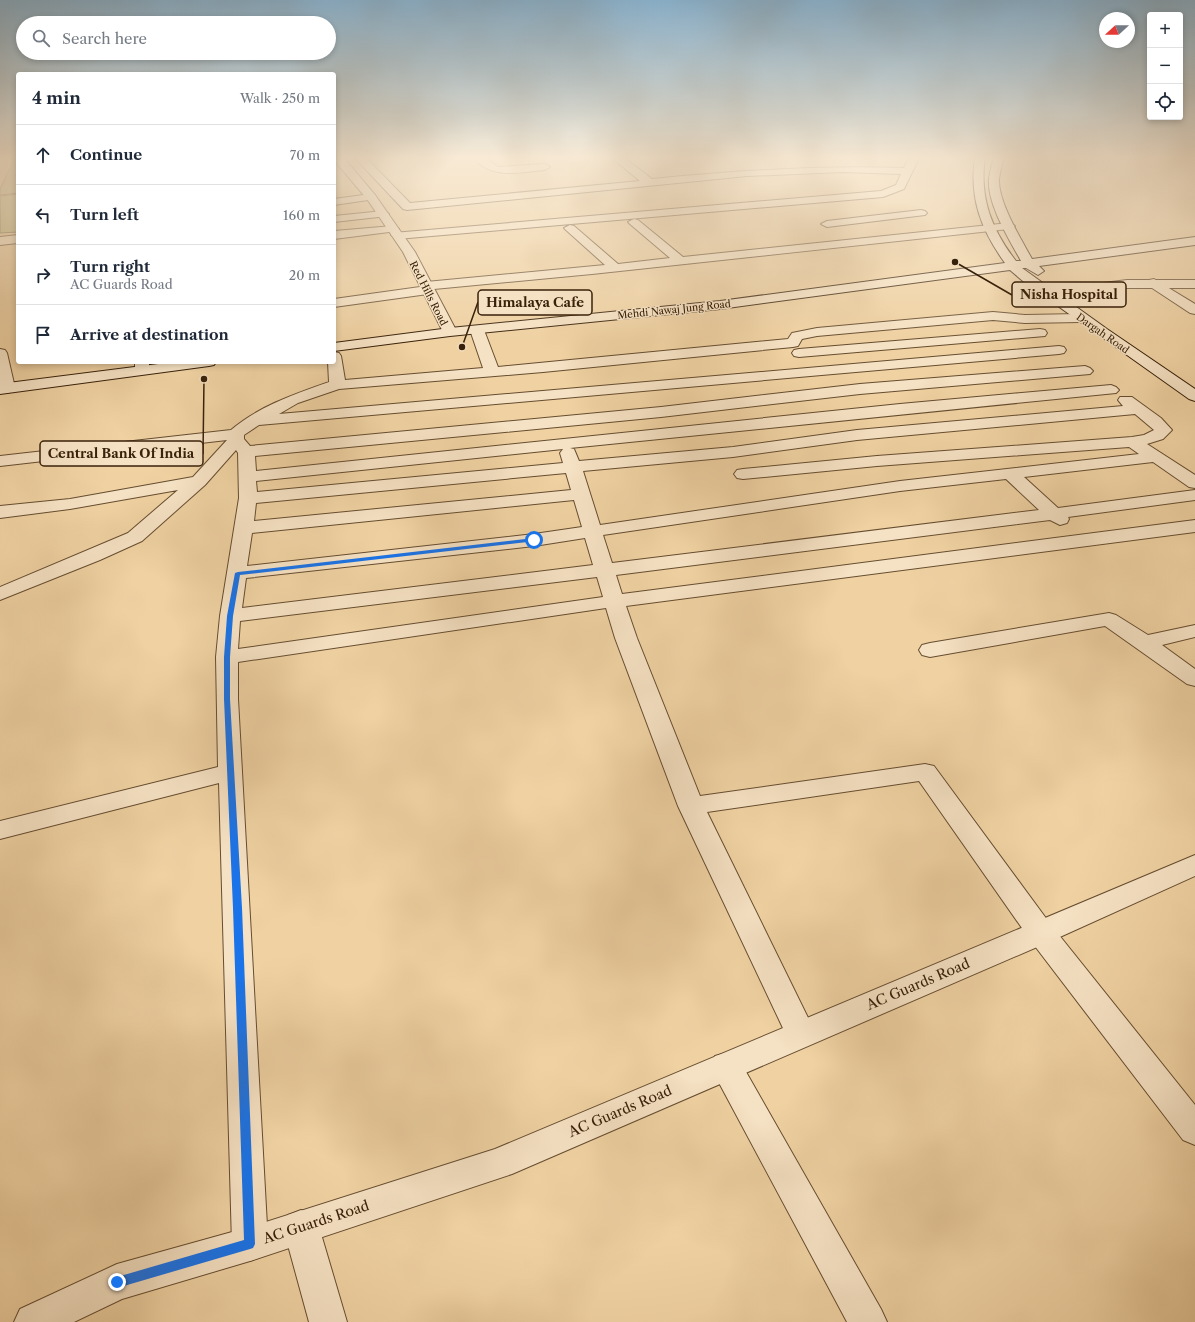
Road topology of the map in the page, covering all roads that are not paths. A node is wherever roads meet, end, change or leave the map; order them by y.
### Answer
1 (386, 219) edge
2 (491, 219) edge
3 (586, 219) edge
4 (818, 219) edge
5 (872, 219) edge
6 (984, 219) edge
7 (1006, 219) edge
8 (634, 222) dead end
9 (827, 224) junction
10 (497, 226) junction
11 (1009, 226) junction
12 (570, 228) dead end
13 (987, 228) junction
14 (395, 232) junction
15 (336, 234) edge
16 (16, 239) edge
17 (0, 241) edge
18 (853, 241) junction
19 (1193, 242) edge
20 (680, 261) junction
21 (1028, 263) junction
22 (1013, 266) junction
23 (615, 268) junction
24 (1154, 283) junction
25 (1195, 284) edge
26 (427, 288) junction
27 (1065, 292) junction
28 (336, 303) edge
29 (1195, 310) edge
30 (1080, 318) junction
31 (1025, 319) junction
32 (477, 330) junction
33 (450, 332) junction
34 (1040, 333) junction
35 (336, 347) edge
36 (796, 348) junction
37 (1059, 350) junction
38 (0, 353) edge
39 (176, 364) edge
40 (336, 364) edge
41 (142, 366) edge
42 (543, 368) junction
43 (1085, 371) junction
44 (492, 372) junction
45 (812, 372) junction
46 (1195, 380) edge
47 (337, 385) junction
48 (4, 388) edge
49 (1111, 390) junction
50 (827, 392) junction
51 (553, 395) junction
52 (1195, 396) edge
53 (1138, 409) junction
54 (842, 415) junction
55 (254, 421) junction
56 (559, 422) junction
57 (857, 435) junction
58 (239, 442) junction
59 (565, 442) junction
60 (1132, 442) junction
61 (1156, 457) junction
62 (0, 461) edge
63 (877, 461) junction
64 (572, 467) junction
65 (743, 474) dead end
66 (1010, 474) junction
67 (199, 481) junction
68 (1195, 483) edge
69 (900, 486) junction
70 (248, 488) junction
71 (580, 494) junction
72 (1195, 495) edge
73 (0, 512) edge
74 (1053, 513) junction
75 (1195, 526) edge
76 (244, 528) junction
77 (592, 532) junction
78 (1083, 540) junction
79 (604, 569) junction
80 (238, 573) junction
81 (0, 594) edge
82 (615, 601) junction
83 (230, 616) junction
84 (1195, 631) edge
85 (1144, 642) junction
86 (930, 650) dead end
87 (227, 657) junction
88 (1195, 679) edge
89 (230, 772) junction
90 (691, 806) junction
91 (0, 830) edge
92 (1195, 865) edge
93 (1042, 933) junction
94 (801, 1034) junction
95 (726, 1066) junction
96 (1194, 1128) edge
97 (300, 1228) junction
98 (250, 1244) junction
99 (33, 1322) edge
100 (328, 1322) edge
101 (868, 1322) edge

1 - 14 street, Red Hills Road
2 - 10 street
3 - 10 street
4 - 9 street
5 - 9 street
6 - 13 street, Dargah Road
7 - 11 street, Dargah Road
8 - 20 street
9 - 18 street
10 - 14 street
11 - 13 street
11 - 21 street, Dargah Road
12 - 23 street
13 - 18 street
13 - 22 street, Dargah Road
14 - 15 street
14 - 26 street, Red Hills Road
16 - 17 street
18 - 20 street
19 - 21 street, Mehdi Nawaj Jung Road
20 - 23 street
21 - 22 street, Mehdi Nawaj Jung Road
21 - 27 street, Dargah Road
22 - 30 street, Dargah Road
22 - 32 street, Mehdi Nawaj Jung Road
23 - 26 street
24 - 25 street
24 - 27 street
24 - 29 street
26 - 28 street
26 - 33 street, Red Hills Road
27 - 46 street, Dargah Road
30 - 31 street
30 - 52 street, Dargah Road
31 - 34 street
31 - 36 street
32 - 33 street, Mehdi Nawaj Jung Road
32 - 44 street
33 - 35 street, Mehdi Nawaj Jung Road
34 - 36 street
34 - 37 street
36 - 42 street
36 - 45 street
37 - 43 street
37 - 45 street
38 - 48 street
39 - 41 street
40 - 47 street
41 - 48 street
42 - 44 street
42 - 51 street
43 - 49 street
43 - 50 street
44 - 47 street
45 - 50 street
45 - 51 street
47 - 55 street
49 - 53 street
49 - 54 street
50 - 54 street
50 - 56 street
51 - 55 street
51 - 56 street
53 - 57 street
53 - 60 street
54 - 57 street
54 - 59 street
55 - 58 street
56 - 58 street
56 - 59 street
57 - 63 street
57 - 64 street
58 - 62 street
58 - 67 street
58 - 70 street
59 - 64 street
59 - 70 street
60 - 61 street
60 - 63 street
61 - 66 street
61 - 68 street
63 - 65 street
63 - 69 street
64 - 70 street
64 - 71 street
66 - 69 street
66 - 74 street
67 - 73 street
67 - 81 street
69 - 77 street
70 - 76 street
71 - 76 street
71 - 77 street
72 - 74 street
74 - 78 street
74 - 79 street
75 - 78 street
76 - 80 street
77 - 79 street
77 - 80 street
78 - 82 street
79 - 82 street
79 - 83 street
80 - 83 street
82 - 87 street
82 - 90 street
83 - 87 street
84 - 85 street
85 - 86 street
85 - 88 street
87 - 89 street
89 - 91 street
89 - 98 street
90 - 93 street
90 - 94 street
92 - 93 street, AC Guards Road
93 - 94 street, AC Guards Road
93 - 96 street
94 - 95 street, AC Guards Road
95 - 97 street, AC Guards Road
95 - 101 street
97 - 98 street, AC Guards Road
97 - 100 street
98 - 99 street, AC Guards Road

